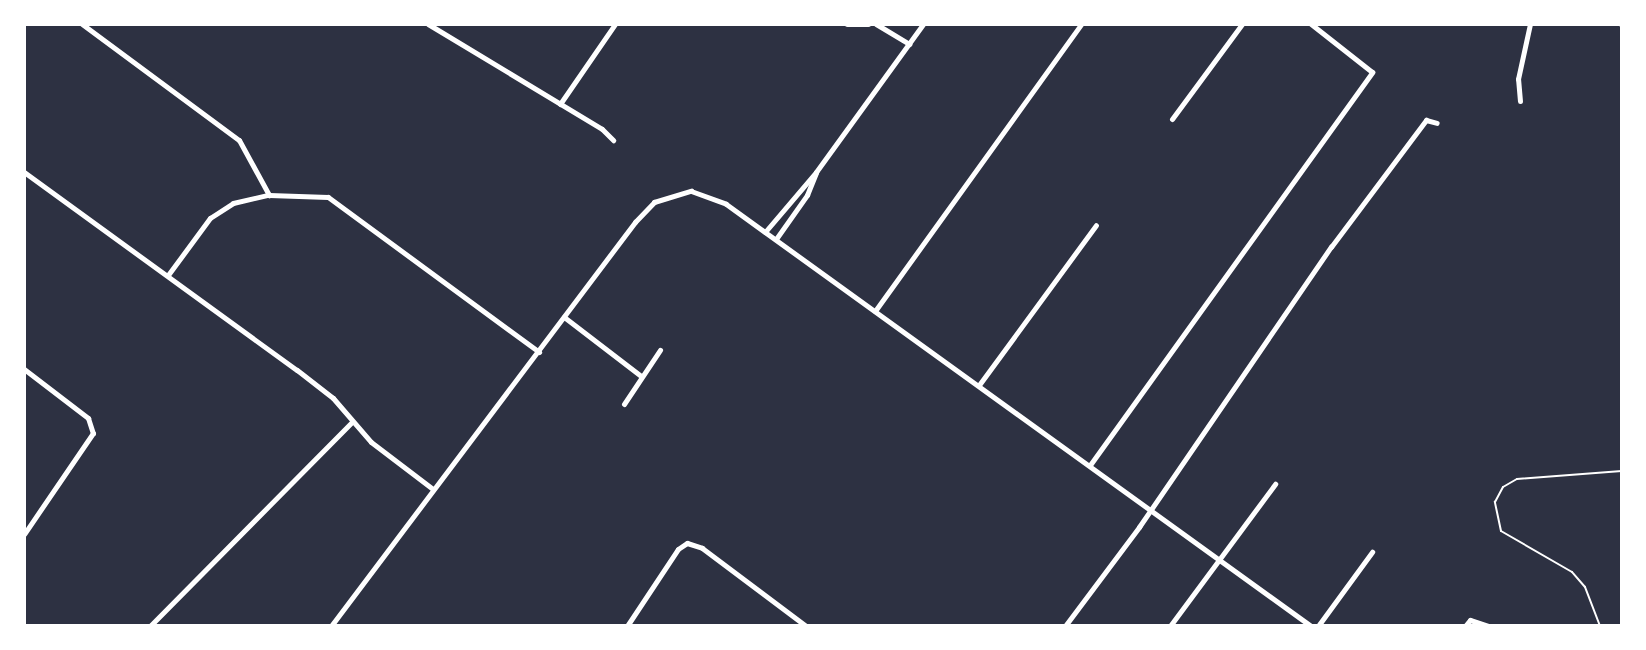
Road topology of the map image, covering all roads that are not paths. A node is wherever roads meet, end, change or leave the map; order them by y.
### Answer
1 (82, 24) edge
2 (428, 24) edge
3 (615, 24) edge
4 (847, 24) edge
5 (868, 24) edge
6 (876, 24) edge
7 (923, 24) edge
8 (1081, 24) edge
9 (1242, 24) edge
10 (1311, 24) edge
11 (1530, 24) edge
12 (909, 44) junction
13 (1520, 101) dead end
14 (560, 104) junction
15 (1172, 119) dead end
16 (1437, 123) dead end
17 (613, 140) dead end
18 (24, 172) edge
19 (816, 172) junction
20 (269, 195) junction
21 (1096, 225) dead end
22 (765, 232) junction
23 (776, 239) junction
24 (168, 275) junction
25 (875, 311) junction
26 (564, 317) junction
27 (660, 350) dead end
28 (539, 352) junction
29 (24, 369) edge
30 (641, 376) junction
31 (979, 385) junction
32 (624, 404) dead end
33 (352, 422) junction
34 (1090, 465) junction
35 (1275, 484) dead end
36 (433, 489) junction
37 (1151, 510) junction
38 (24, 534) edge
39 (1372, 552) dead end
40 (1219, 560) junction
41 (150, 626) edge
42 (331, 626) edge
43 (627, 626) edge
44 (806, 626) edge
45 (1065, 626) edge
46 (1170, 626) edge
47 (1311, 626) edge
48 (1318, 626) edge
49 (1465, 626) edge
50 (1488, 626) edge

1 - 20 street
2 - 14 street
3 - 14 street
4 - 5 street
6 - 12 street
7 - 12 street
8 - 25 street
9 - 15 street
10 - 34 street
11 - 13 street
12 - 19 street
14 - 17 street
16 - 37 street
18 - 24 street
19 - 22 street
19 - 23 street
20 - 24 street
20 - 28 street
21 - 31 street
22 - 23 street
22 - 26 street
23 - 25 street
24 - 33 street
25 - 31 street
26 - 28 street
26 - 30 street
27 - 30 street
28 - 36 street
29 - 38 street
30 - 32 street
31 - 34 street
33 - 36 street
33 - 41 street
34 - 37 street
35 - 40 street
36 - 42 street
37 - 40 street
37 - 45 street
39 - 48 street
40 - 46 street
40 - 47 street
43 - 44 street
49 - 50 street

